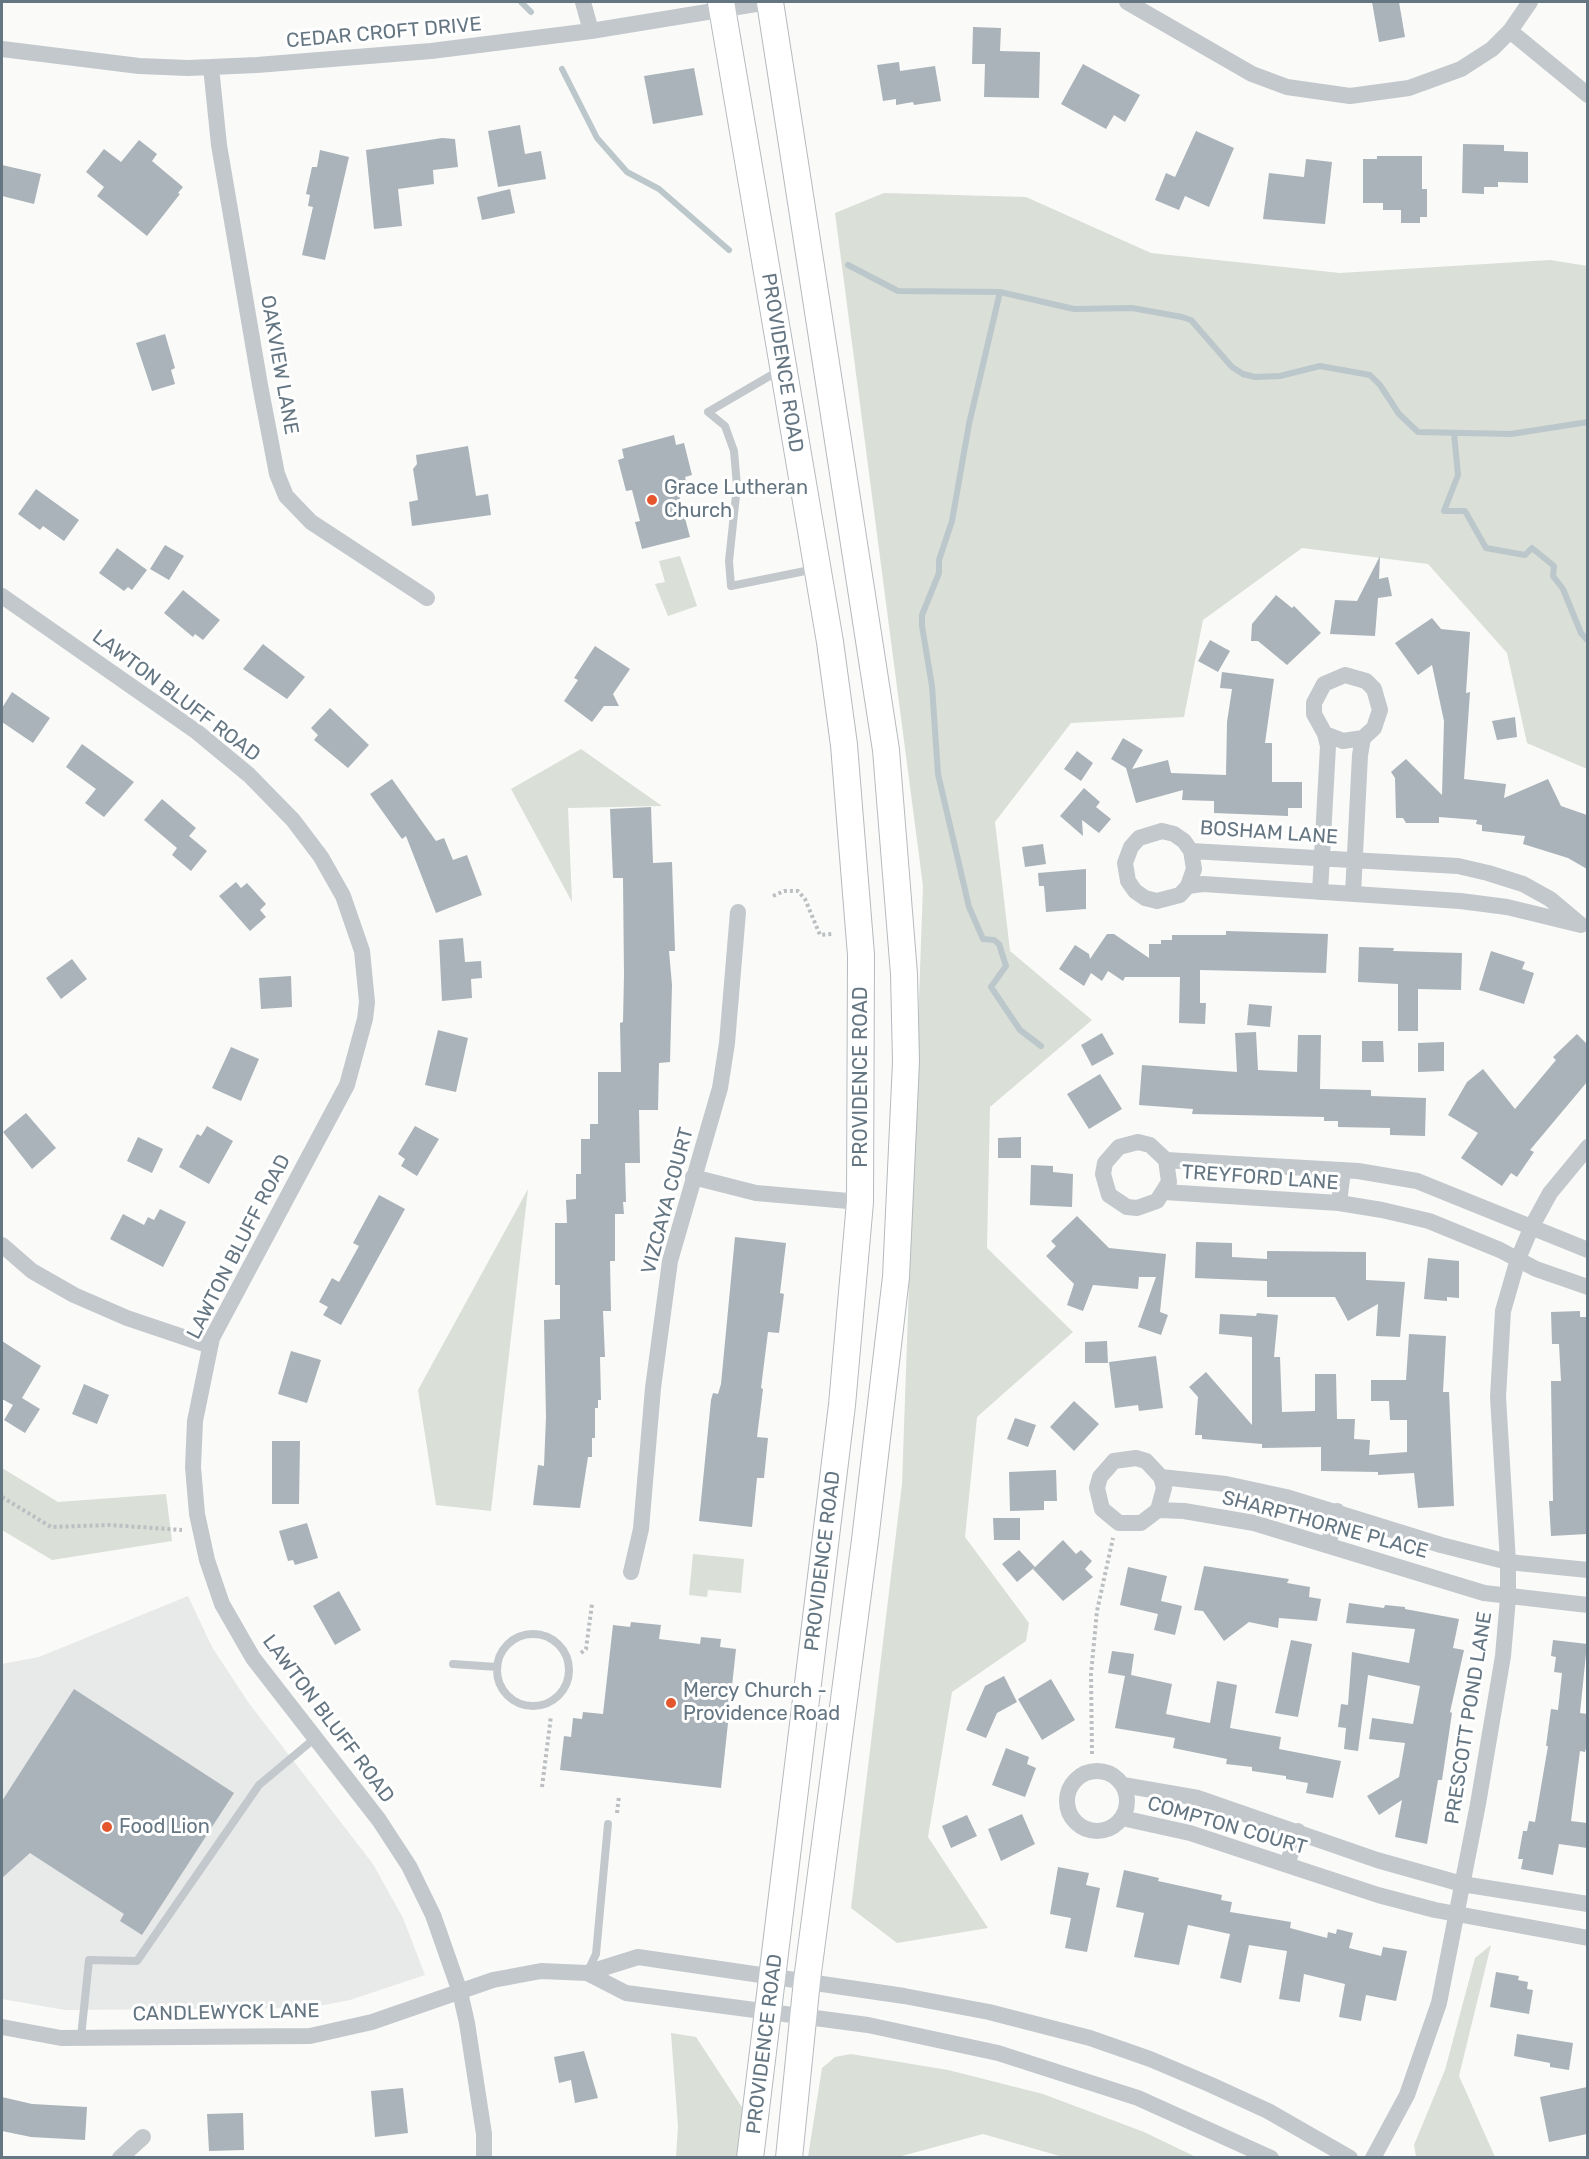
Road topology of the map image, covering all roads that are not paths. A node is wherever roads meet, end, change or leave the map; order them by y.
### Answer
1 (583, 2) edge
2 (769, 2) edge
3 (1530, 2) edge
4 (1135, 3) edge
5 (721, 6) edge
6 (591, 31) junction
7 (1510, 31) junction
8 (2, 49) edge
9 (211, 67) junction
10 (1587, 94) edge
11 (783, 369) junction
12 (817, 568) junction
13 (2, 596) edge
14 (427, 598) dead end
15 (1325, 734) junction
16 (1363, 738) junction
17 (1191, 851) junction
18 (1322, 858) junction
19 (1355, 860) junction
20 (1188, 886) junction
21 (1320, 892) junction
22 (1353, 894) junction
23 (738, 912) dead end
24 (1584, 928) edge
25 (1587, 1147) edge
26 (1166, 1160) junction
27 (1343, 1170) junction
28 (693, 1177) junction
29 (1164, 1192) junction
30 (860, 1202) junction
31 (1339, 1203) junction
32 (1532, 1226) junction
33 (2, 1245) edge
34 (1587, 1250) edge
35 (1518, 1259) junction
36 (1587, 1287) edge
37 (210, 1346) junction
38 (1161, 1477) junction
39 (1158, 1510) junction
40 (1337, 1511) junction
41 (1328, 1545) junction
42 (1508, 1562) junction
43 (1587, 1570) edge
44 (631, 1572) dead end
45 (1508, 1598) junction
46 (1587, 1605) edge
47 (453, 1664) dead end
48 (497, 1667) junction
49 (314, 1739) junction
50 (1123, 1785) junction
51 (1122, 1818) junction
52 (608, 1824) dead end
53 (1298, 1831) junction
54 (1287, 1865) junction
55 (1462, 1884) junction
56 (1587, 1904) edge
57 (1456, 1916) junction
58 (1587, 1938) edge
59 (587, 1973) junction
60 (774, 1975) junction
61 (807, 1980) junction
62 (460, 1992) junction
63 (770, 2013) junction
64 (804, 2018) junction
65 (2, 2027) edge
66 (81, 2037) junction
67 (143, 2137) dead end
68 (120, 2157) edge
69 (484, 2157) edge
70 (750, 2157) edge
71 (789, 2157) edge
72 (1271, 2157) edge
73 (1350, 2157) edge
74 (1372, 2157) edge

1 - 6 street
2 - 5 street, CEDAR CROFT DRIVE
2 - 61 main road, PROVIDENCE ROAD
3 - 7 street
4 - 7 street
5 - 6 street, CEDAR CROFT DRIVE
5 - 11 main road, PROVIDENCE ROAD
6 - 9 street, CEDAR CROFT DRIVE
7 - 10 street
8 - 9 street, CEDAR CROFT DRIVE
9 - 14 street, OAKVIEW LANE
11 - 12 main road, PROVIDENCE ROAD
11 - 12 lane
12 - 30 main road, PROVIDENCE ROAD
13 - 37 street, LAWTON BLUFF ROAD
15 - 16 street
15 - 16 street
15 - 18 street
16 - 19 street
17 - 18 street, BOSHAM LANE
17 - 20 street
17 - 20 street, BOSHAM LANE
18 - 19 street, BOSHAM LANE
18 - 21 street
19 - 22 street
19 - 24 street, BOSHAM LANE
20 - 21 street, BOSHAM LANE
21 - 22 street, BOSHAM LANE
22 - 24 street, BOSHAM LANE
23 - 28 street, VIZCAYA COURT
25 - 32 street, PRESCOTT POND LANE
26 - 27 street, TREYFORD LANE
26 - 29 street
26 - 29 street, TREYFORD LANE
27 - 31 street
27 - 32 street, TREYFORD LANE
28 - 30 street
28 - 44 street, VIZCAYA COURT
29 - 31 street, TREYFORD LANE
30 - 60 main road, PROVIDENCE ROAD
31 - 35 street, TREYFORD LANE
32 - 34 street, TREYFORD LANE
32 - 35 street, PRESCOTT POND LANE
33 - 37 street
35 - 36 street, TREYFORD LANE
35 - 42 street, PRESCOTT POND LANE
37 - 49 street, LAWTON BLUFF ROAD
38 - 39 street
38 - 39 street, SHARPTHORNE PLACE
38 - 40 street, SHARPTHORNE PLACE
39 - 41 street, SHARPTHORNE PLACE
40 - 41 street
40 - 42 street, SHARPTHORNE PLACE
41 - 45 street, SHARPTHORNE PLACE
42 - 43 street, SHARPTHORNE PLACE
42 - 45 street, PRESCOTT POND LANE
45 - 46 street, SHARPTHORNE PLACE
45 - 55 street, PRESCOTT POND LANE
47 - 48 lane
48 - 48 lane
49 - 62 street, LAWTON BLUFF ROAD
49 - 66 lane
50 - 51 street
50 - 51 street, COMPTON COURT
50 - 53 street, COMPTON COURT
51 - 54 street, COMPTON COURT
52 - 59 lane
53 - 54 street
53 - 55 street, COMPTON COURT
54 - 57 street, COMPTON COURT
55 - 56 street, COMPTON COURT
55 - 57 street, PRESCOTT POND LANE
57 - 58 street, COMPTON COURT
57 - 74 street, PRESCOTT POND LANE
59 - 60 street, CANDLEWYCK LANE
59 - 62 street, CANDLEWYCK LANE
59 - 63 street, CANDLEWYCK LANE
60 - 61 street, CANDLEWYCK LANE
60 - 63 main road, PROVIDENCE ROAD
61 - 64 main road, PROVIDENCE ROAD
61 - 73 street, CANDLEWYCK LANE
62 - 66 street, CANDLEWYCK LANE
62 - 69 street, LAWTON BLUFF ROAD
63 - 64 street, CANDLEWYCK LANE
63 - 70 main road, PROVIDENCE ROAD
64 - 71 main road, PROVIDENCE ROAD
64 - 72 street, CANDLEWYCK LANE
65 - 66 street, CANDLEWYCK LANE
67 - 68 street

